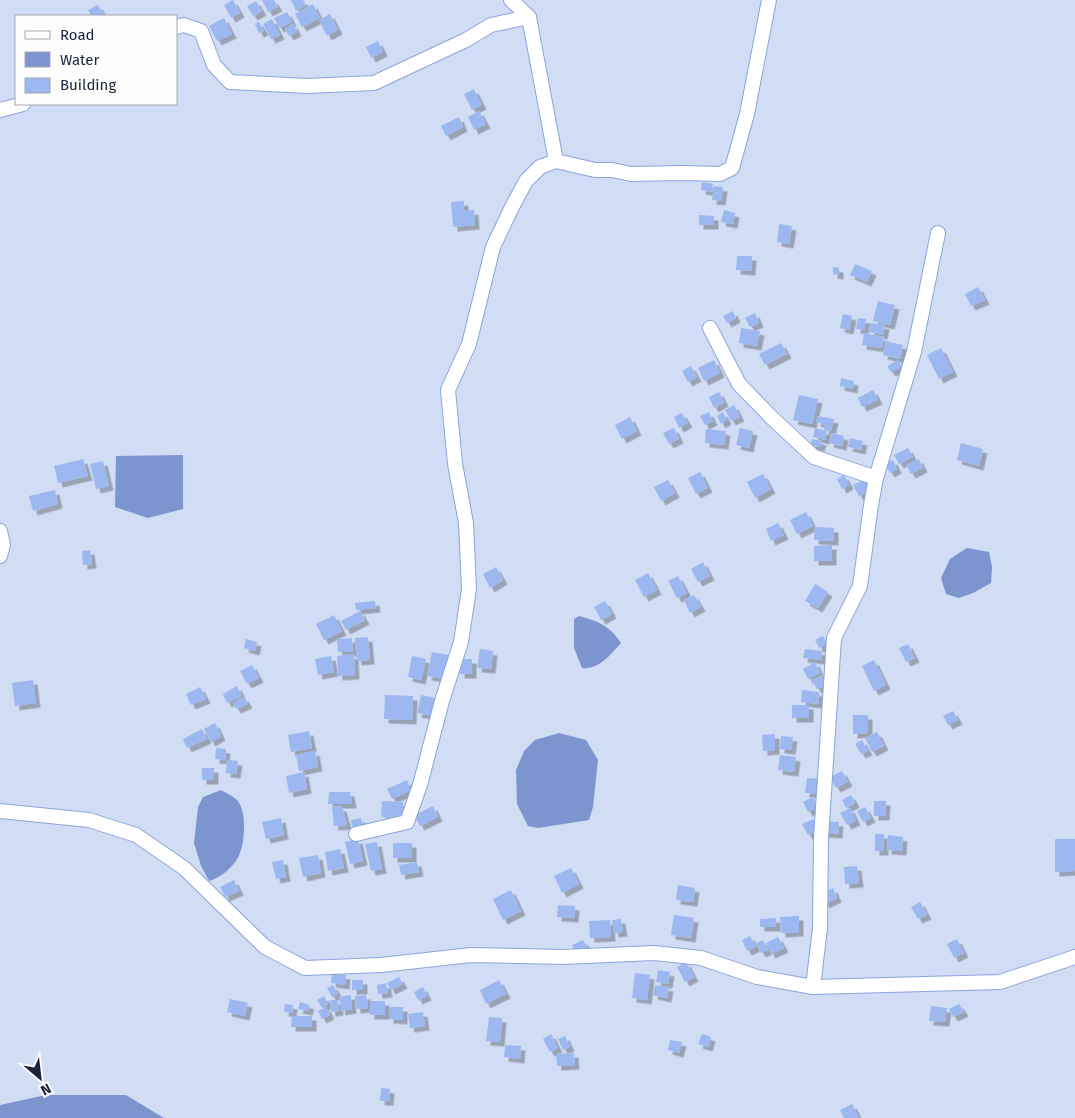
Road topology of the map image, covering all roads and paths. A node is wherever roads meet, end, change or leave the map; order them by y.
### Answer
1 (511, 0) edge
2 (769, 0) edge
3 (529, 18) junction
4 (178, 26) edge
5 (20, 105) edge
6 (0, 110) edge
7 (556, 161) junction
8 (938, 233) dead end
9 (710, 328) dead end
10 (876, 478) junction
11 (0, 531) edge
12 (0, 556) edge
13 (0, 811) edge
14 (356, 834) dead end
15 (1075, 957) edge
16 (813, 987) junction

1 - 3 street
2 - 7 street
3 - 4 street
3 - 7 street
5 - 6 street
7 - 14 street
8 - 10 street
9 - 10 street
10 - 16 street
11 - 12 street
13 - 16 street
15 - 16 street

